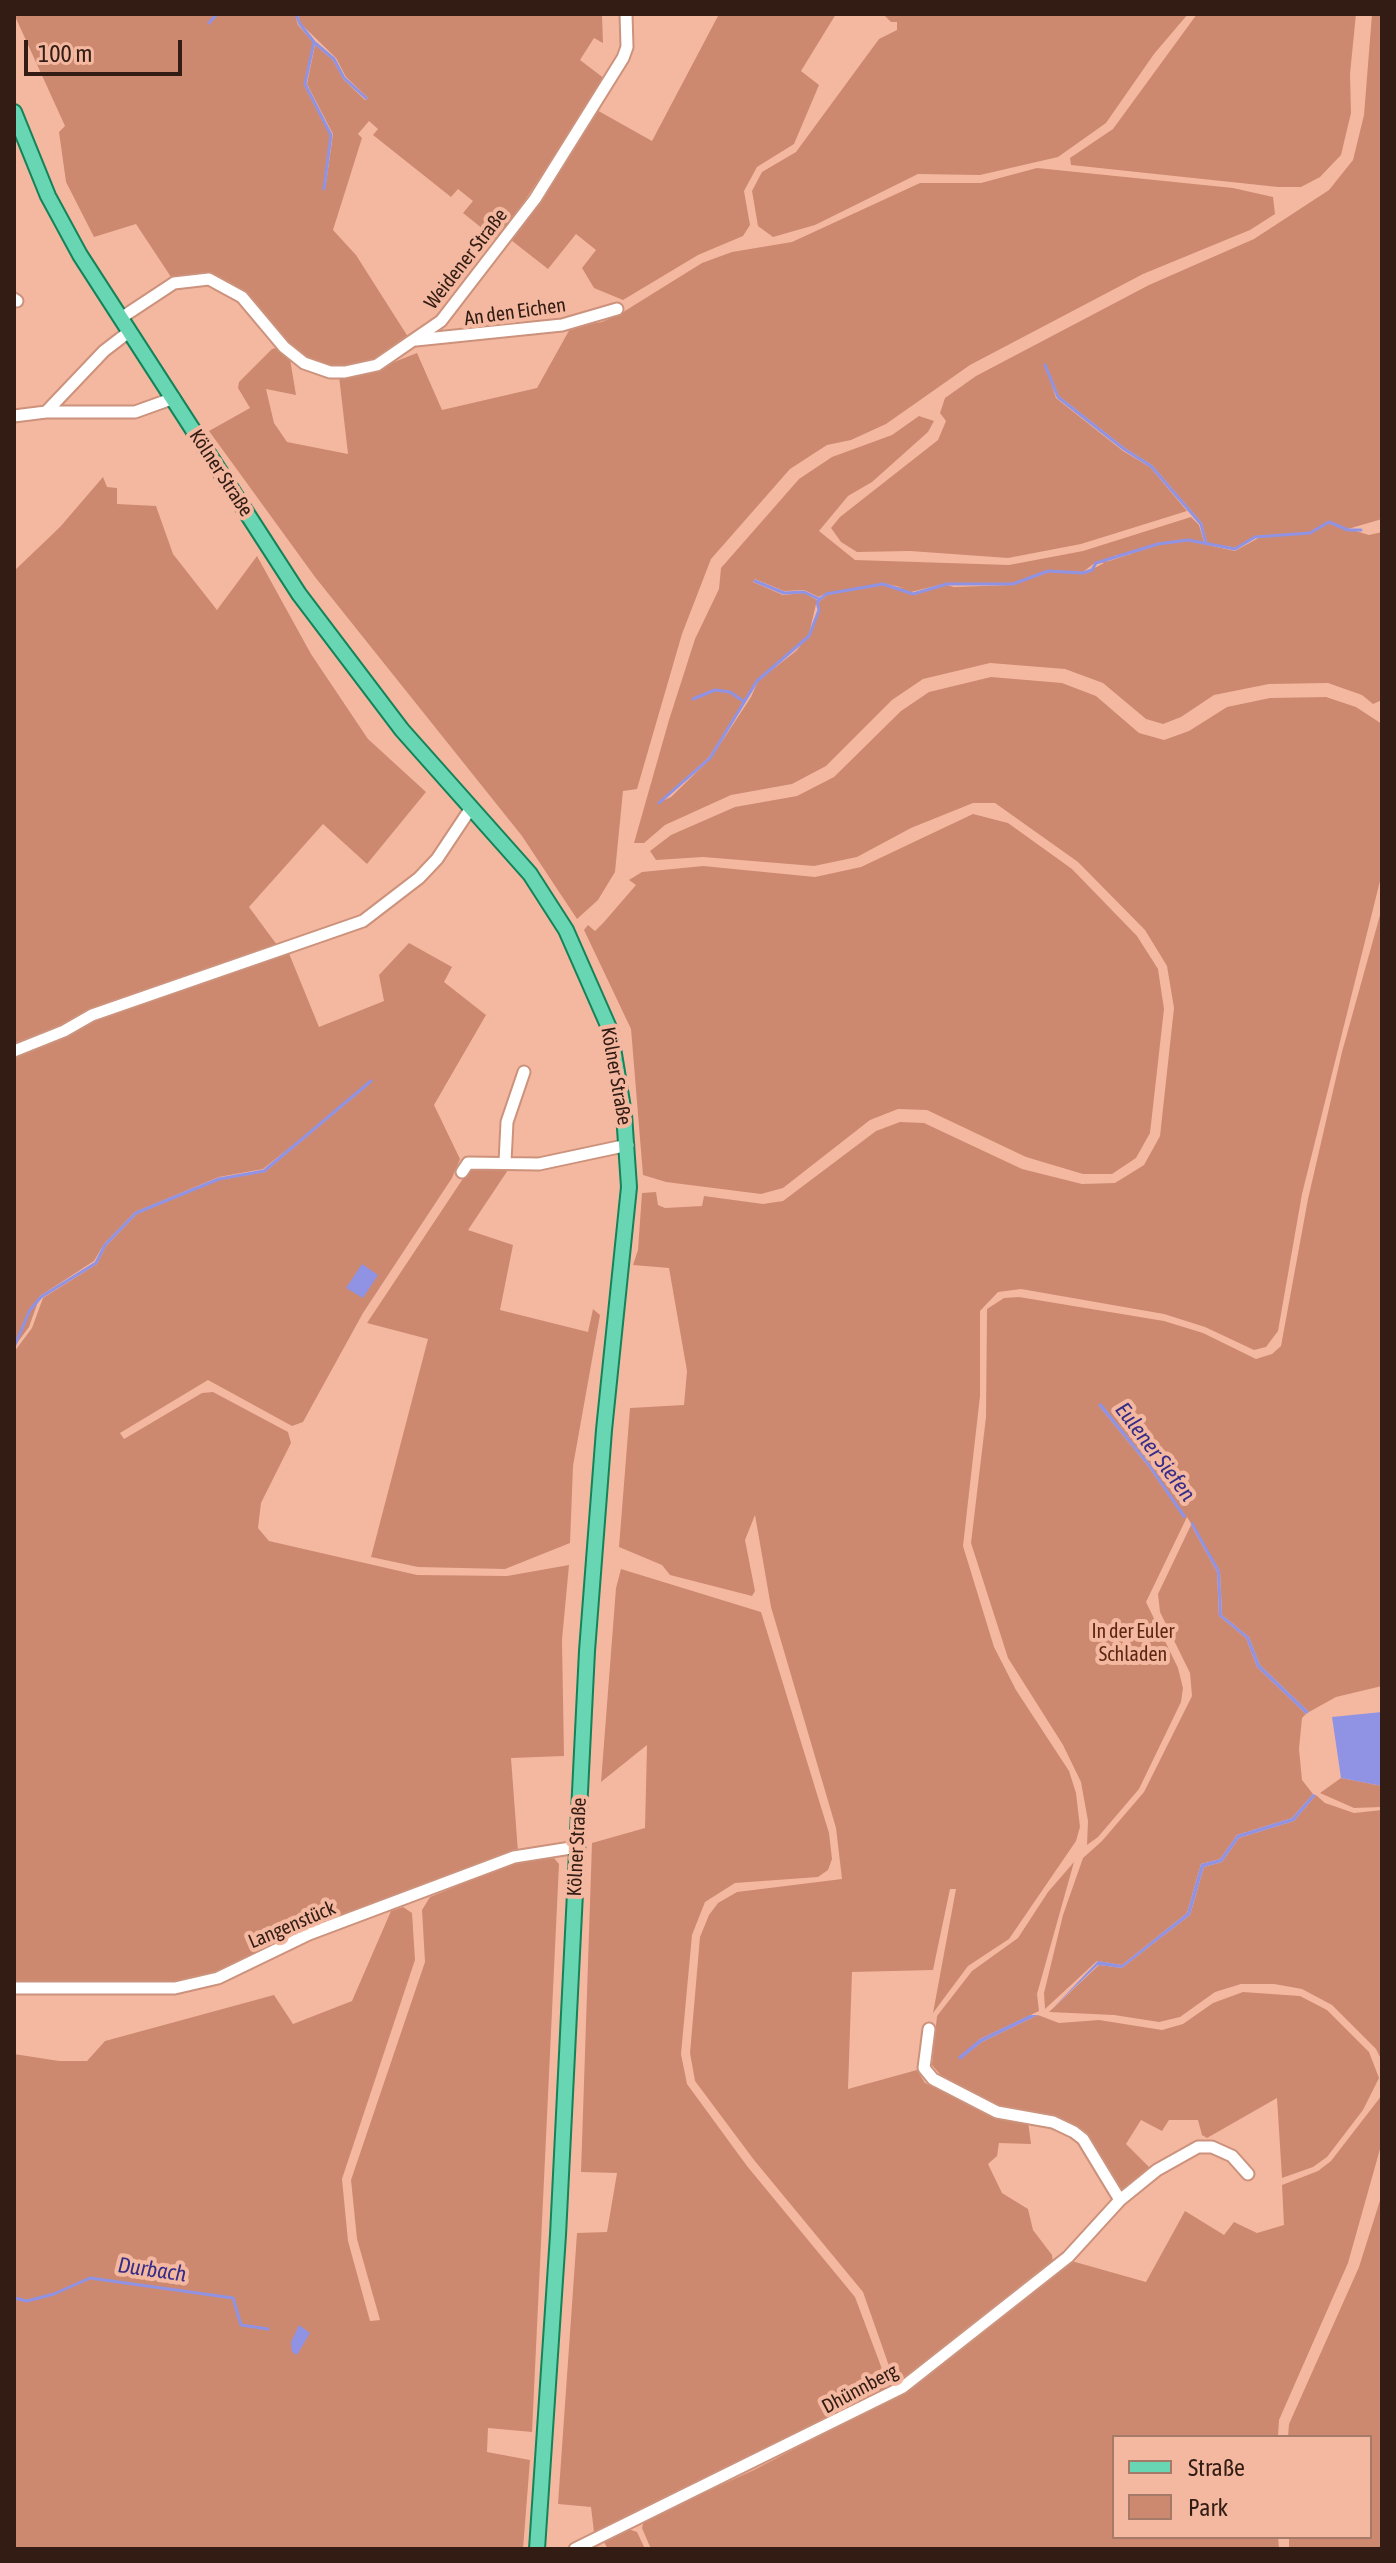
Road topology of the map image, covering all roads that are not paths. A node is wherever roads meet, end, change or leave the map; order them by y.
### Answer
1 (626, 14) edge
2 (14, 112) edge
3 (617, 309) dead end
4 (121, 318) junction
5 (130, 331) junction
6 (415, 340) junction
7 (174, 398) junction
8 (46, 412) junction
9 (14, 416) edge
10 (471, 808) junction
11 (14, 1051) edge
12 (524, 1072) dead end
13 (628, 1145) junction
14 (505, 1162) junction
15 (462, 1172) dead end
16 (577, 1847) junction
17 (14, 1988) edge
18 (929, 2029) dead end
19 (1248, 2174) dead end
20 (1120, 2200) junction
21 (537, 2549) edge
22 (575, 2549) edge

1 - 6 street, Weidener Straße
2 - 4 main road, Kölner Straße
3 - 6 street, An den Eichen
4 - 5 main road, Kölner Straße
4 - 6 street, Weidener Straße
5 - 7 main road, Kölner Straße
5 - 8 street
7 - 8 street
7 - 10 main road, Kölner Straße
8 - 9 street
10 - 11 street
10 - 13 main road, Kölner Straße
12 - 14 street
13 - 14 street, Kölner Straße
13 - 16 main road, Kölner Straße
14 - 15 street, Kölner Straße
16 - 17 street, Langenstück
16 - 21 main road, Kölner Straße
18 - 20 street
19 - 20 street, Dhünnberg
20 - 22 street, Dhünnberg

